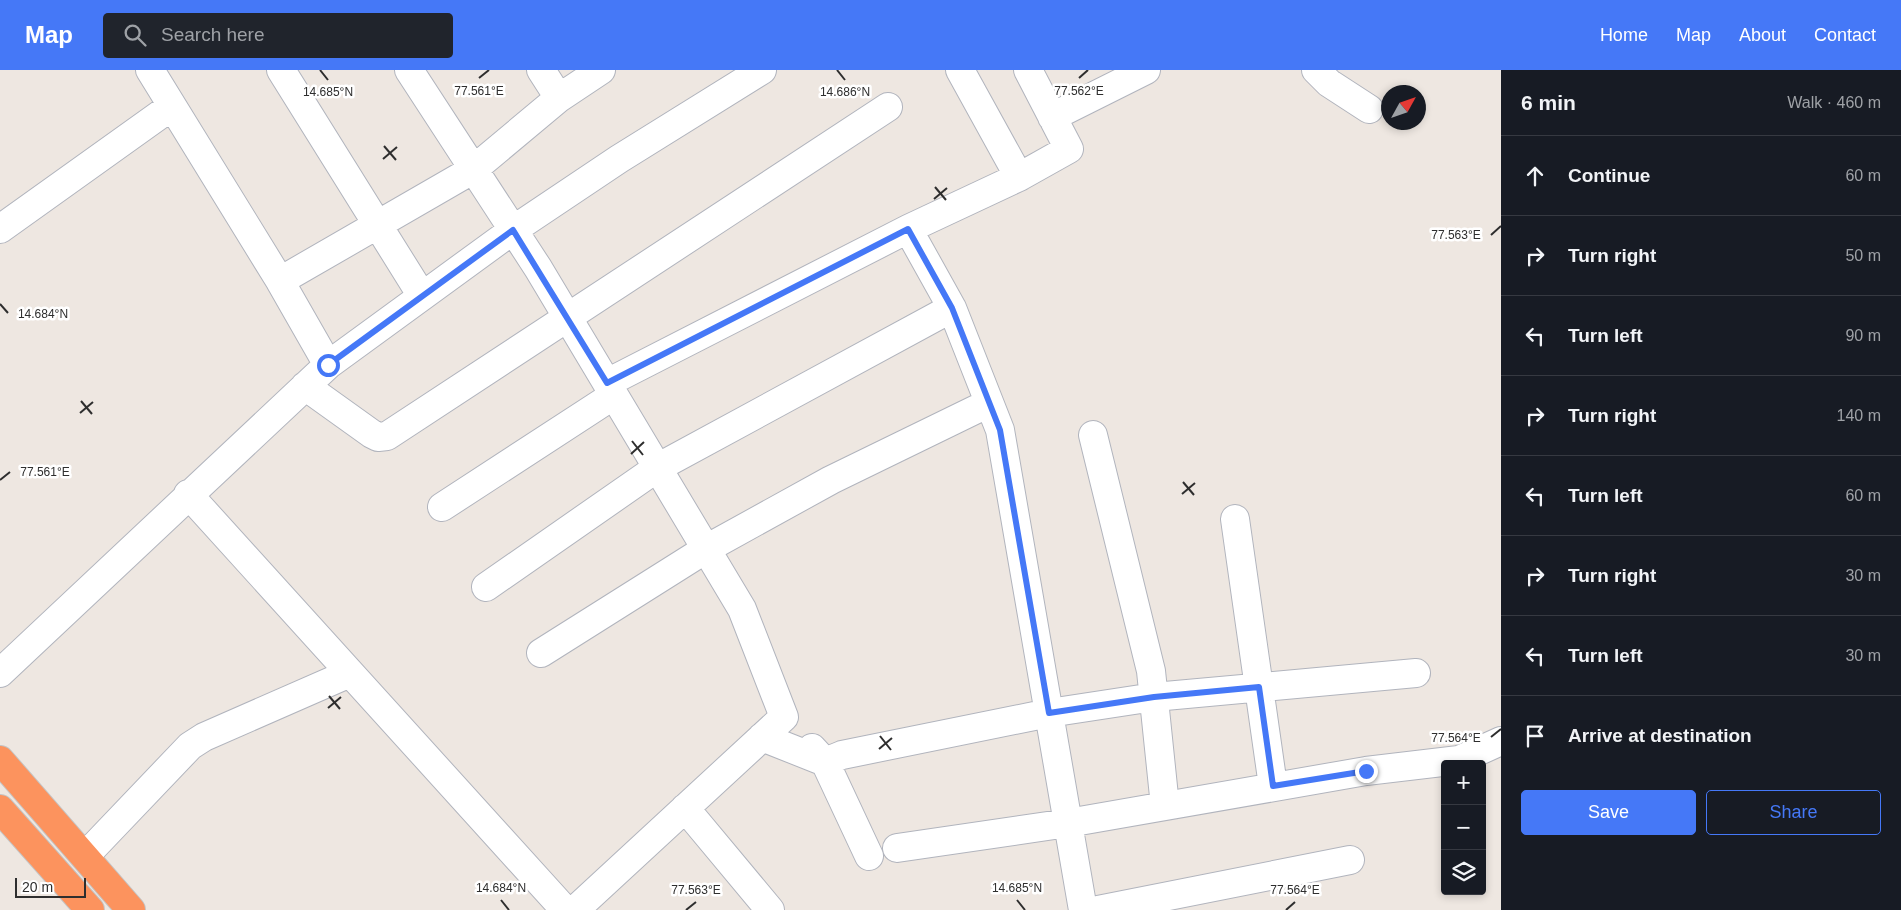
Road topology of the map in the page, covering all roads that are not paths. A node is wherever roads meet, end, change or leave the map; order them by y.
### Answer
1 (150, 70) edge
2 (281, 70) edge
3 (409, 70) edge
4 (541, 70) edge
5 (601, 70) edge
6 (762, 70) edge
7 (960, 70) edge
8 (1028, 70) edge
9 (1146, 70) edge
10 (1316, 70) edge
11 (559, 98) junction
12 (172, 106) junction
13 (888, 107) dead end
14 (1369, 109) dead end
15 (1052, 117) junction
16 (474, 169) junction
17 (1019, 177) junction
18 (376, 223) junction
19 (0, 229) edge
20 (908, 229) junction
21 (513, 230) junction
22 (280, 281) junction
23 (422, 296) junction
24 (952, 308) junction
25 (567, 316) junction
26 (328, 365) junction
27 (305, 386) junction
28 (610, 389) junction
29 (989, 403) junction
30 (1093, 435) dead end
31 (658, 468) junction
32 (188, 494) junction
33 (442, 508) dead end
34 (1235, 519) dead end
35 (706, 549) junction
36 (486, 587) dead end
37 (541, 653) dead end
38 (0, 673) edge
39 (350, 673) junction
40 (1416, 673) dead end
41 (1259, 687) junction
42 (1154, 697) junction
43 (1049, 713) junction
44 (784, 717) junction
45 (762, 737) junction
46 (1501, 741) edge
47 (0, 760) edge
48 (824, 762) junction
49 (1273, 786) junction
50 (1165, 806) junction
51 (685, 808) junction
52 (0, 809) edge
53 (1068, 823) junction
54 (896, 848) dead end
55 (85, 856) junction
56 (869, 856) dead end
57 (1350, 860) dead end
58 (90, 910) edge
59 (131, 910) edge
60 (565, 910) edge
61 (575, 910) edge
62 (770, 910) edge
63 (1084, 910) edge
64 (1098, 910) edge

1 - 12 street
2 - 18 street
3 - 16 street
4 - 11 street
5 - 11 street
6 - 21 street
7 - 17 street
8 - 15 street
9 - 15 street
10 - 14 street
11 - 16 street
12 - 19 street
12 - 22 street
13 - 25 street
15 - 17 street
16 - 18 street
16 - 21 street
17 - 20 street
18 - 22 street
18 - 23 street
20 - 24 street
20 - 28 street
21 - 23 street
21 - 25 street
22 - 26 street
23 - 26 street
24 - 29 street
24 - 31 street
25 - 27 street
25 - 28 street
26 - 27 street
27 - 32 street
28 - 31 street
28 - 33 street
29 - 35 street
29 - 43 street
30 - 42 street
31 - 35 street
31 - 36 street
32 - 38 street
32 - 39 street
34 - 41 street
35 - 37 street
35 - 44 street
39 - 55 street
39 - 60 street
40 - 41 street
41 - 42 street
41 - 49 street
42 - 43 street
42 - 50 street
43 - 48 street
43 - 53 street
44 - 45 street
44 - 48 street
45 - 48 street
45 - 51 street
46 - 49 street
47 - 55 highway
48 - 56 street
49 - 50 street
50 - 53 street
51 - 61 street
51 - 62 street
52 - 58 highway
53 - 54 street
53 - 63 street
55 - 59 highway
57 - 64 street

